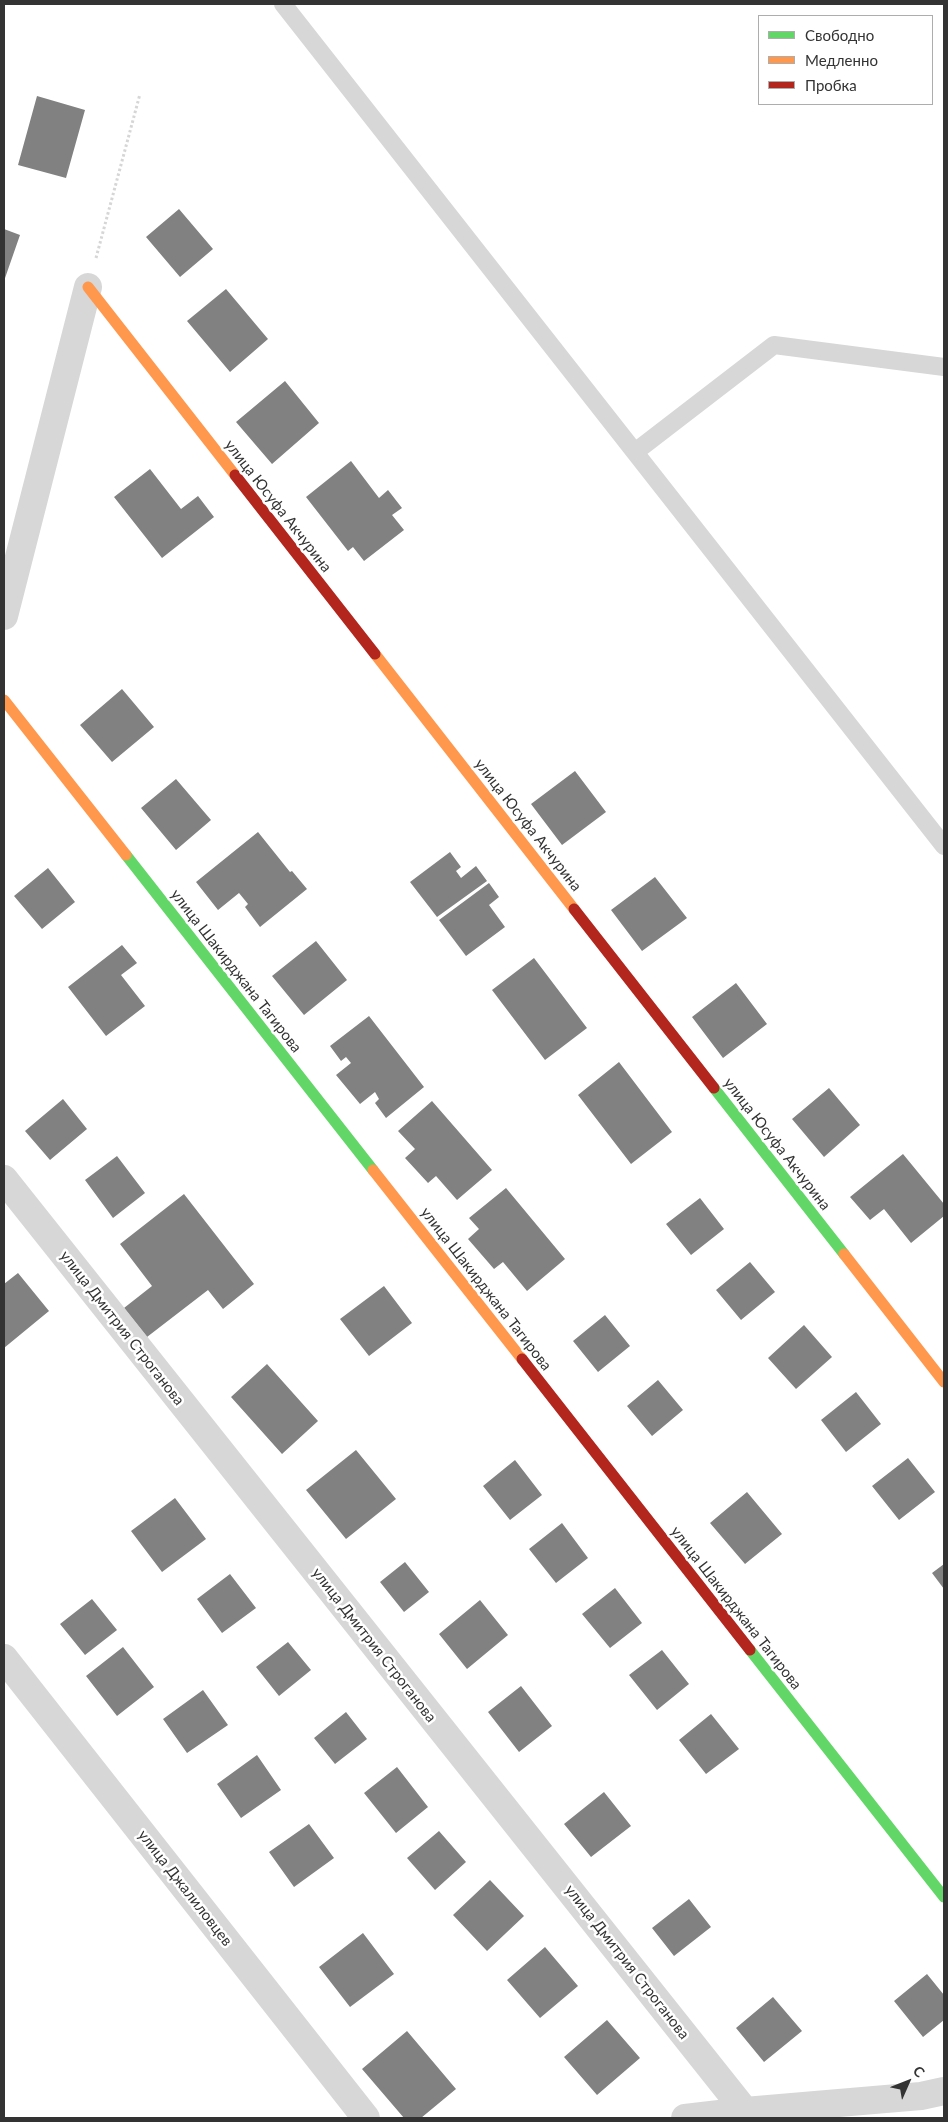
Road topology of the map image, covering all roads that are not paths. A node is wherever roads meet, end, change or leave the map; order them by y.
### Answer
1 (283, 4) edge
2 (88, 288) joint
3 (944, 367) edge
4 (635, 452) junction
5 (4, 616) edge
6 (4, 700) edge
7 (944, 846) edge
8 (4, 1179) edge
9 (944, 1382) edge
10 (4, 1658) edge
11 (944, 1897) edge
12 (944, 2092) edge
13 (745, 2111) junction
14 (366, 2118) edge
15 (685, 2118) edge

1 - 4 lane
2 - 5 street
2 - 9 street, улица Юсуфа Акчурина
3 - 4 lane
4 - 7 lane
6 - 11 street, улица Шакирджана Тагирова
8 - 13 street, улица Дмитрия Строганова
10 - 14 street, улица Джалиловцев
12 - 13 street
13 - 15 street

